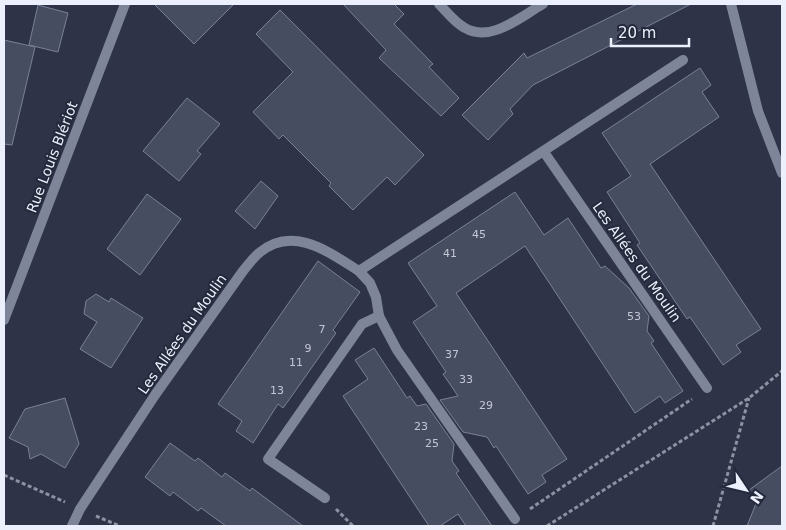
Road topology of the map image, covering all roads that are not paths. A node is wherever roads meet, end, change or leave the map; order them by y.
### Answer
1 (125, 4) edge
2 (439, 4) edge
3 (543, 4) edge
4 (731, 4) edge
5 (682, 60) dead end
6 (544, 152) junction
7 (782, 173) edge
8 (359, 271) junction
9 (379, 316) junction
10 (4, 320) edge
11 (707, 388) road end
12 (326, 498) dead end
13 (516, 519) road end
14 (72, 526) edge

1 - 10 street, Rue Louis Blériot
2 - 3 street
4 - 7 street
5 - 6 street
6 - 8 street
6 - 11 street, Les Allées du Moulin
8 - 9 street, Les Allées du Moulin
8 - 14 street, Les Allées du Moulin
9 - 12 street
9 - 13 street, Les Allées du Moulin

